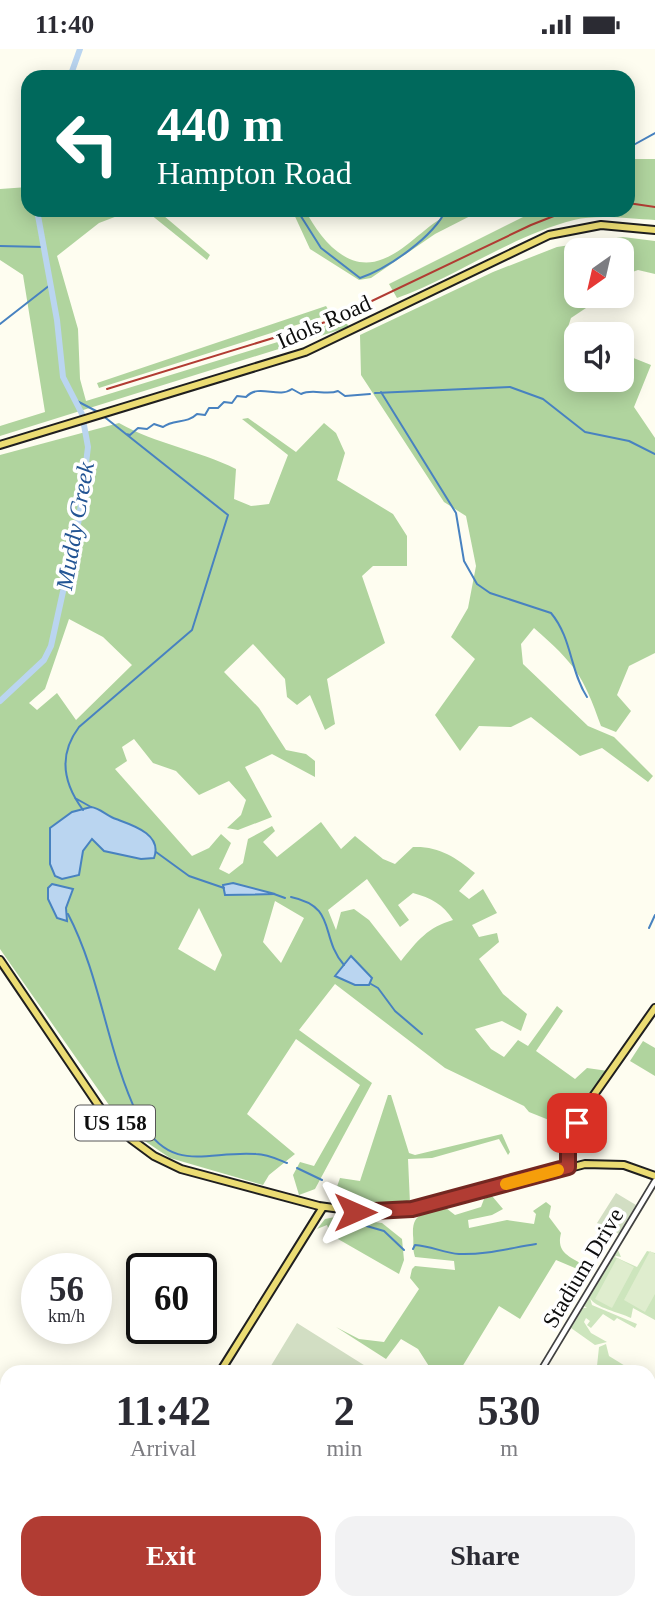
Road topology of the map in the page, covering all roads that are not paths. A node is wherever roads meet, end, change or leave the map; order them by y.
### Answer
1 (655, 230) edge
2 (0, 445) edge
3 (0, 960) edge
4 (655, 1008) edge
5 (568, 1167) junction
6 (655, 1179) edge
7 (321, 1206) junction
8 (224, 1365) edge
9 (544, 1365) edge

1 - 2 main road, Idols Road
3 - 7 main road, US 158
4 - 5 main road
5 - 6 main road, US 158
5 - 7 main road, US 158
6 - 9 street, Stadium Drive
7 - 8 main road

